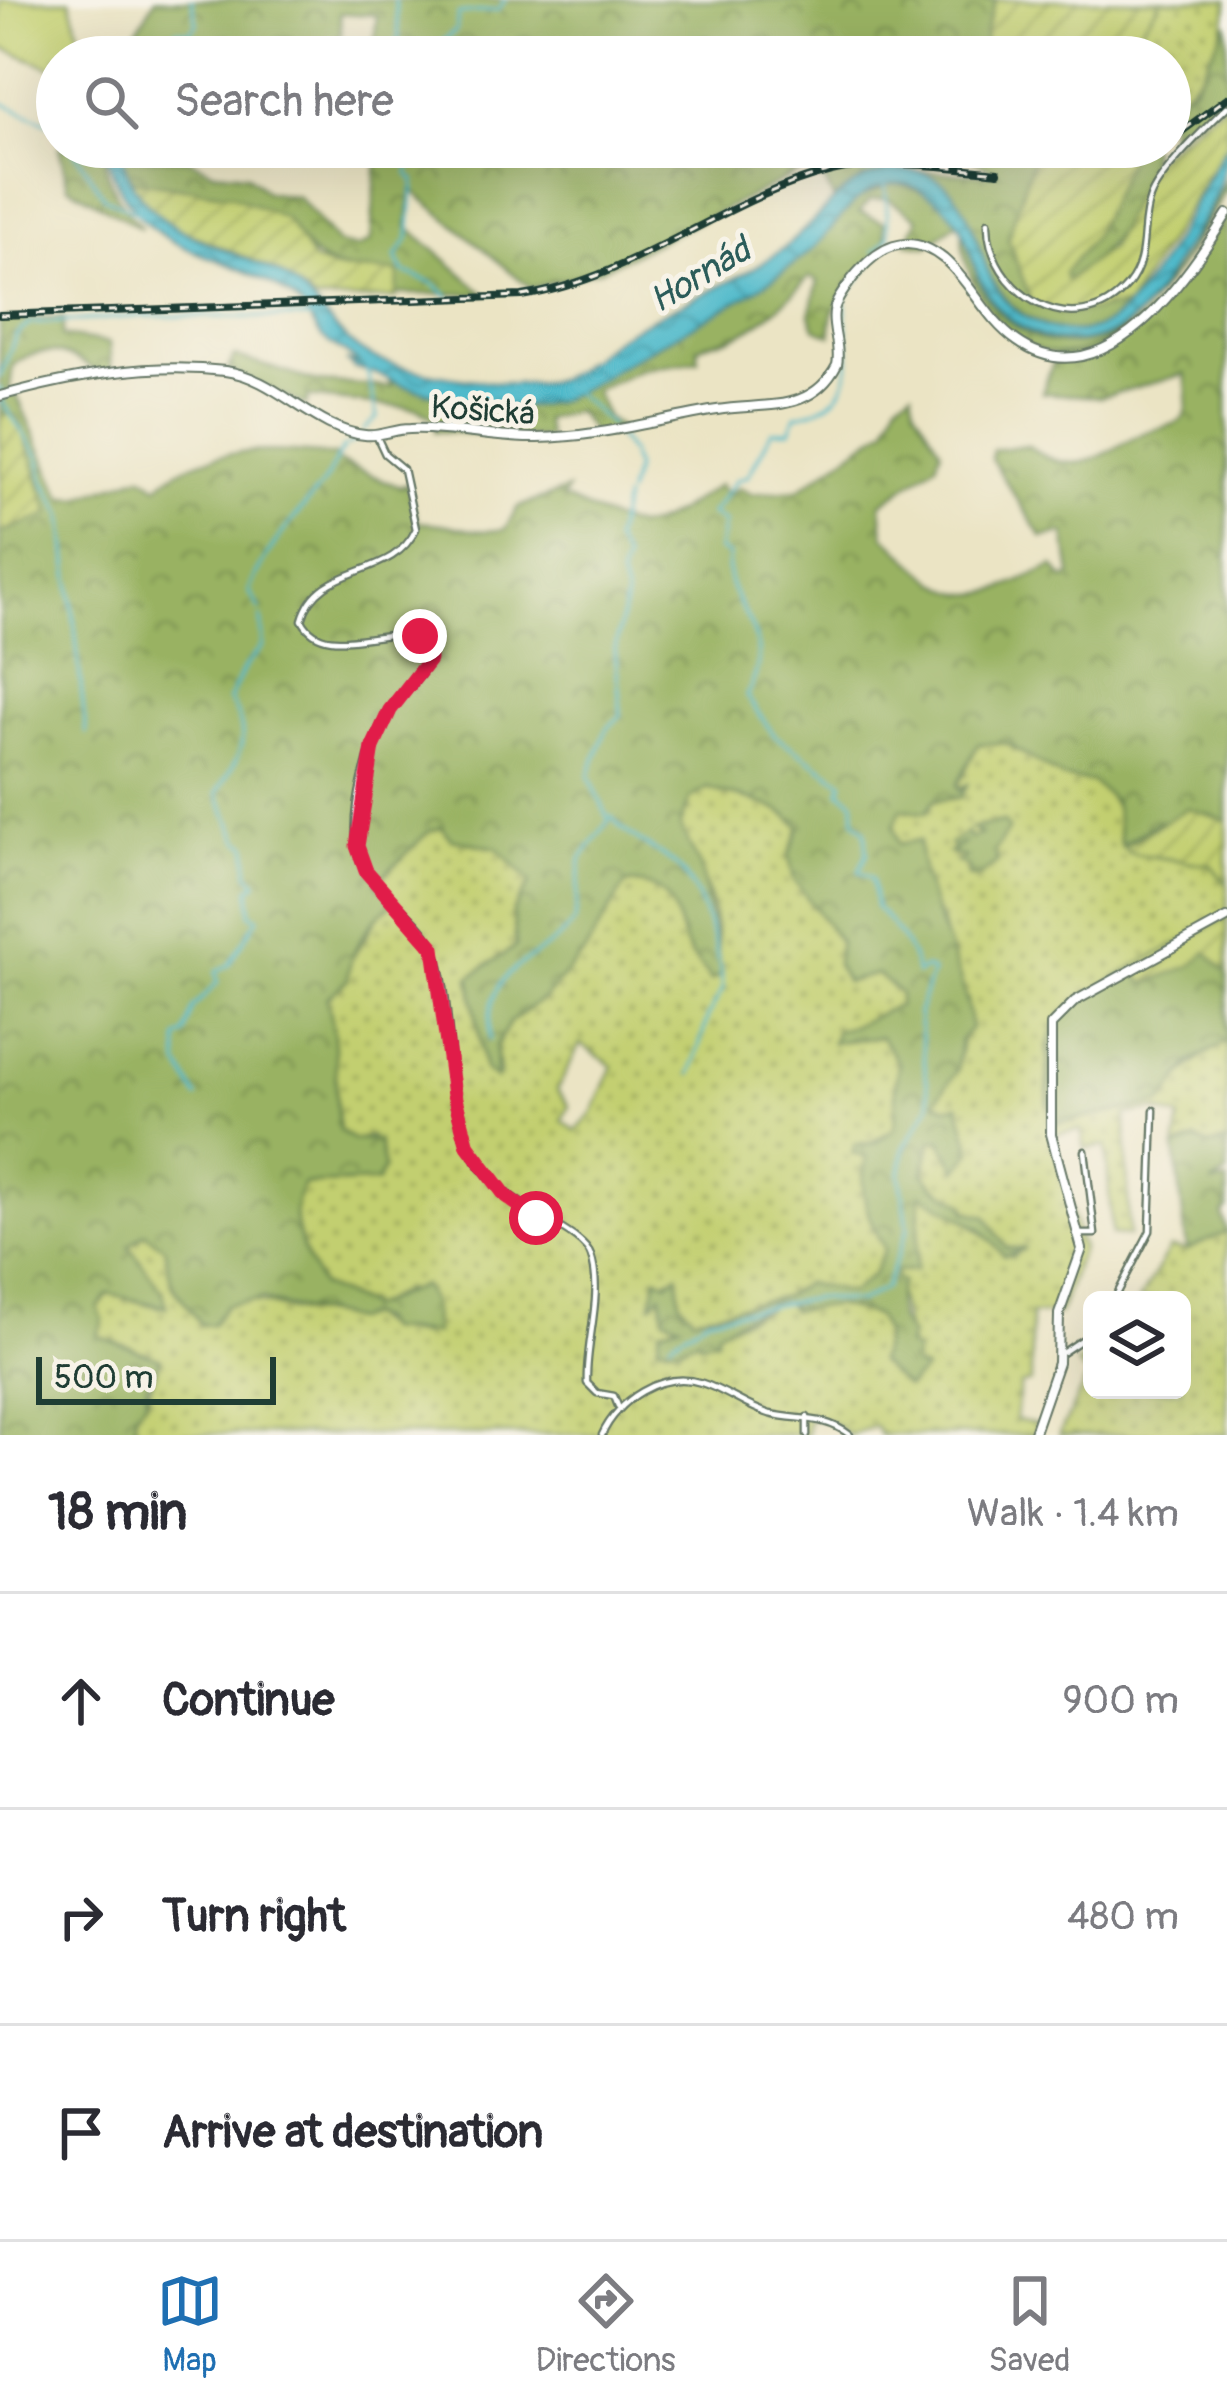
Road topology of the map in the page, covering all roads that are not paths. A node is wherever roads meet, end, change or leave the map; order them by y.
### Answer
1 (1227, 107) edge
2 (1191, 148) edge
3 (1174, 168) edge
4 (1227, 214) edge
5 (988, 221) dead end
6 (5, 395) edge
7 (376, 435) junction
8 (1227, 918) edge
9 (1154, 1110) dead end
10 (1085, 1150) dead end
11 (1080, 1229) junction
12 (1119, 1291) edge
13 (1083, 1339) edge
14 (1059, 1355) junction
15 (634, 1394) junction
16 (614, 1396) junction
17 (618, 1406) junction
18 (807, 1417) junction
19 (602, 1435) edge
20 (807, 1435) edge
21 (850, 1435) edge
22 (1034, 1435) edge

1 - 2 street
3 - 5 street
4 - 7 street, Košická
6 - 7 street, Košická
7 - 16 street
8 - 11 street
9 - 12 street
10 - 11 street
11 - 14 street
13 - 14 street
14 - 22 street
15 - 16 street
15 - 17 street
15 - 18 street
16 - 17 street
17 - 19 street
18 - 20 street
18 - 21 street

